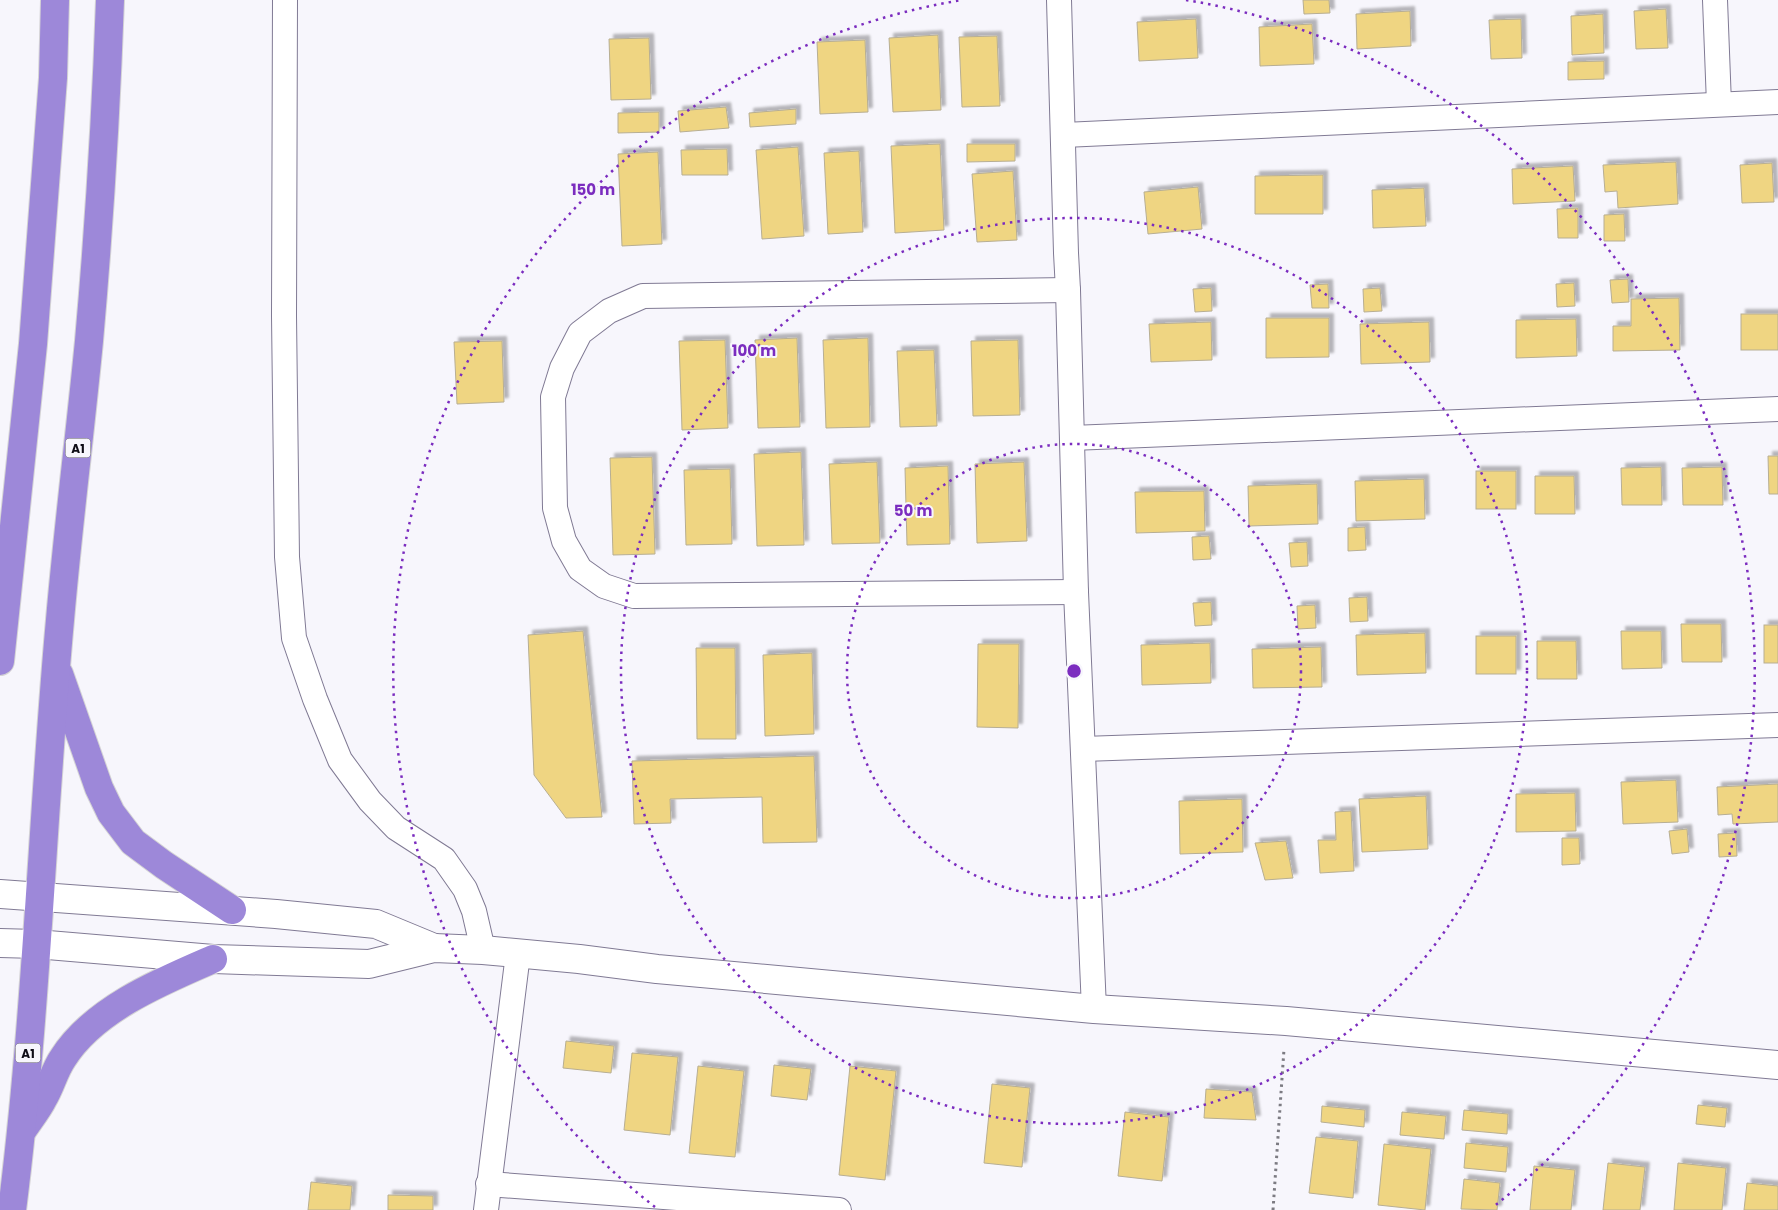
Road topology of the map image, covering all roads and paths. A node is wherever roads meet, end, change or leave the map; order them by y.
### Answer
1 (55, 0) edge
2 (110, 0) edge
3 (285, 0) edge
4 (1059, 0) edge
5 (1715, 0) edge
6 (1778, 102) edge
7 (1719, 104) junction
8 (1064, 135) junction
9 (1068, 290) junction
10 (1778, 409) edge
11 (1072, 438) junction
12 (1076, 592) junction
13 (0, 660) edge
14 (56, 666) junction
15 (1778, 725) edge
16 (1083, 749) junction
17 (0, 894) edge
18 (41, 896) junction
19 (232, 910) junction
20 (0, 943) edge
21 (36, 944) junction
22 (434, 948) junction
23 (483, 950) junction
24 (518, 954) junction
25 (213, 959) junction
26 (1094, 1009) junction
27 (1286, 1021) junction
28 (1778, 1065) edge
29 (22, 1130) junction
30 (488, 1184) junction
31 (12, 1210) edge
32 (486, 1210) edge
33 (839, 1210) edge
34 (1273, 1210) edge

1 - 13 highway
2 - 14 highway, A1
3 - 23 street
4 - 8 street
5 - 7 street
6 - 7 street
7 - 8 street
8 - 9 street
9 - 11 street
9 - 12 street
10 - 11 street
11 - 12 street
12 - 16 street
14 - 18 highway, A1
14 - 19 highway
15 - 16 street
16 - 26 street
17 - 18 street
18 - 19 street
18 - 21 highway, A1
19 - 22 street
20 - 21 street
21 - 25 street
21 - 29 highway, A1
22 - 23 street
22 - 25 street
23 - 24 street
24 - 26 street
24 - 30 street
25 - 29 highway
26 - 27 street
27 - 28 street
27 - 34 path
29 - 31 highway, A1
30 - 32 street
30 - 33 street

